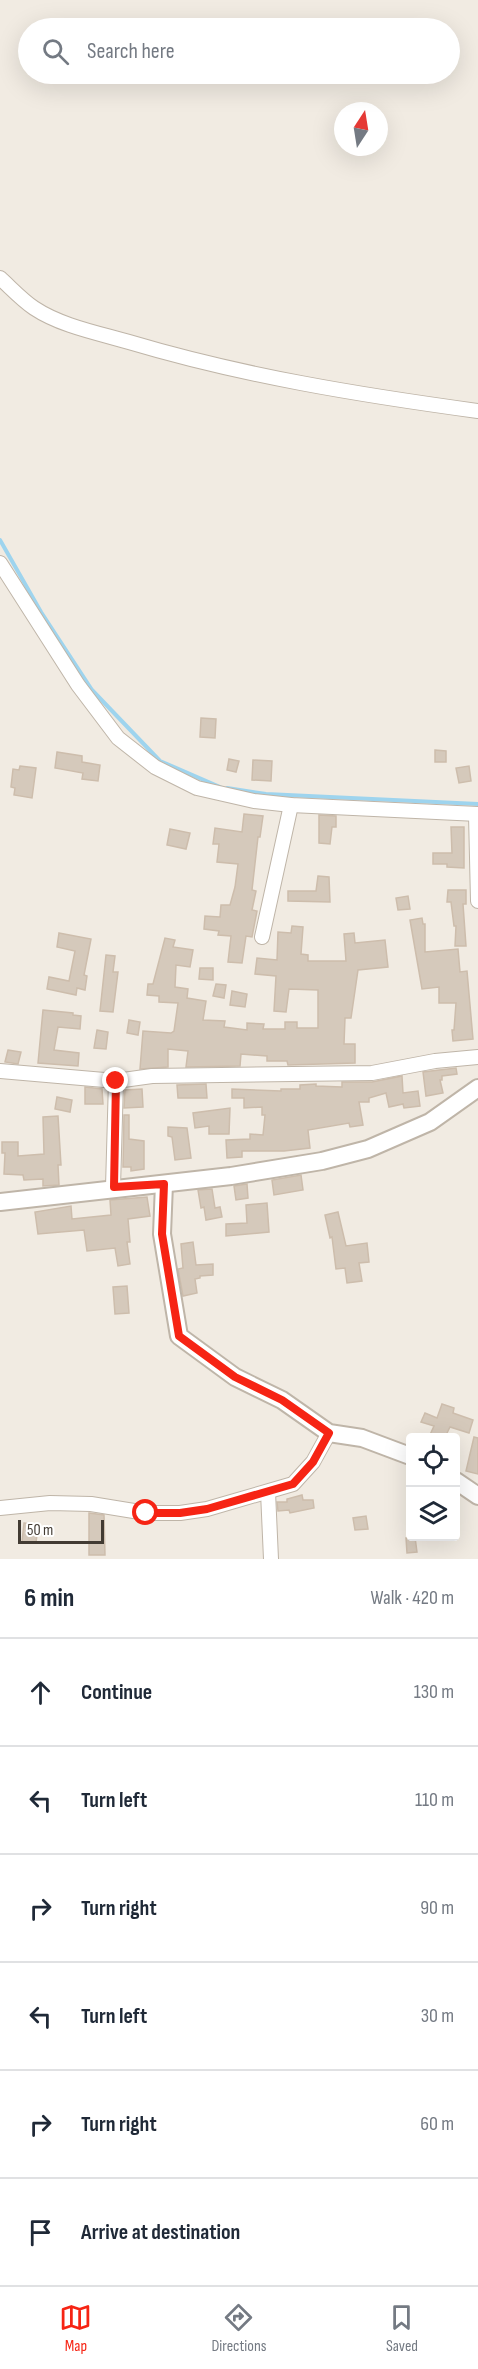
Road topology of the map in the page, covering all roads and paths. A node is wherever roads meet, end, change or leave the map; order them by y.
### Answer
1 (0, 278) edge
2 (478, 411) edge
3 (0, 563) edge
4 (291, 805) junction
5 (477, 814) edge
6 (478, 902) edge
7 (262, 937) dead end
8 (478, 1057) edge
9 (0, 1071) edge
10 (116, 1081) junction
11 (478, 1088) edge
12 (164, 1184) junction
13 (114, 1187) junction
14 (0, 1202) edge
15 (329, 1433) junction
16 (406, 1454) edge
17 (460, 1484) edge
18 (268, 1492) junction
19 (478, 1496) edge
20 (0, 1508) edge
21 (271, 1559) edge

1 - 2 street
3 - 4 street
4 - 5 street
4 - 7 street
5 - 6 street
8 - 10 street
9 - 10 street
10 - 13 street
11 - 12 street
12 - 13 street
12 - 15 street
13 - 14 street
15 - 16 street
15 - 18 street
17 - 19 street
18 - 20 street
18 - 21 street

